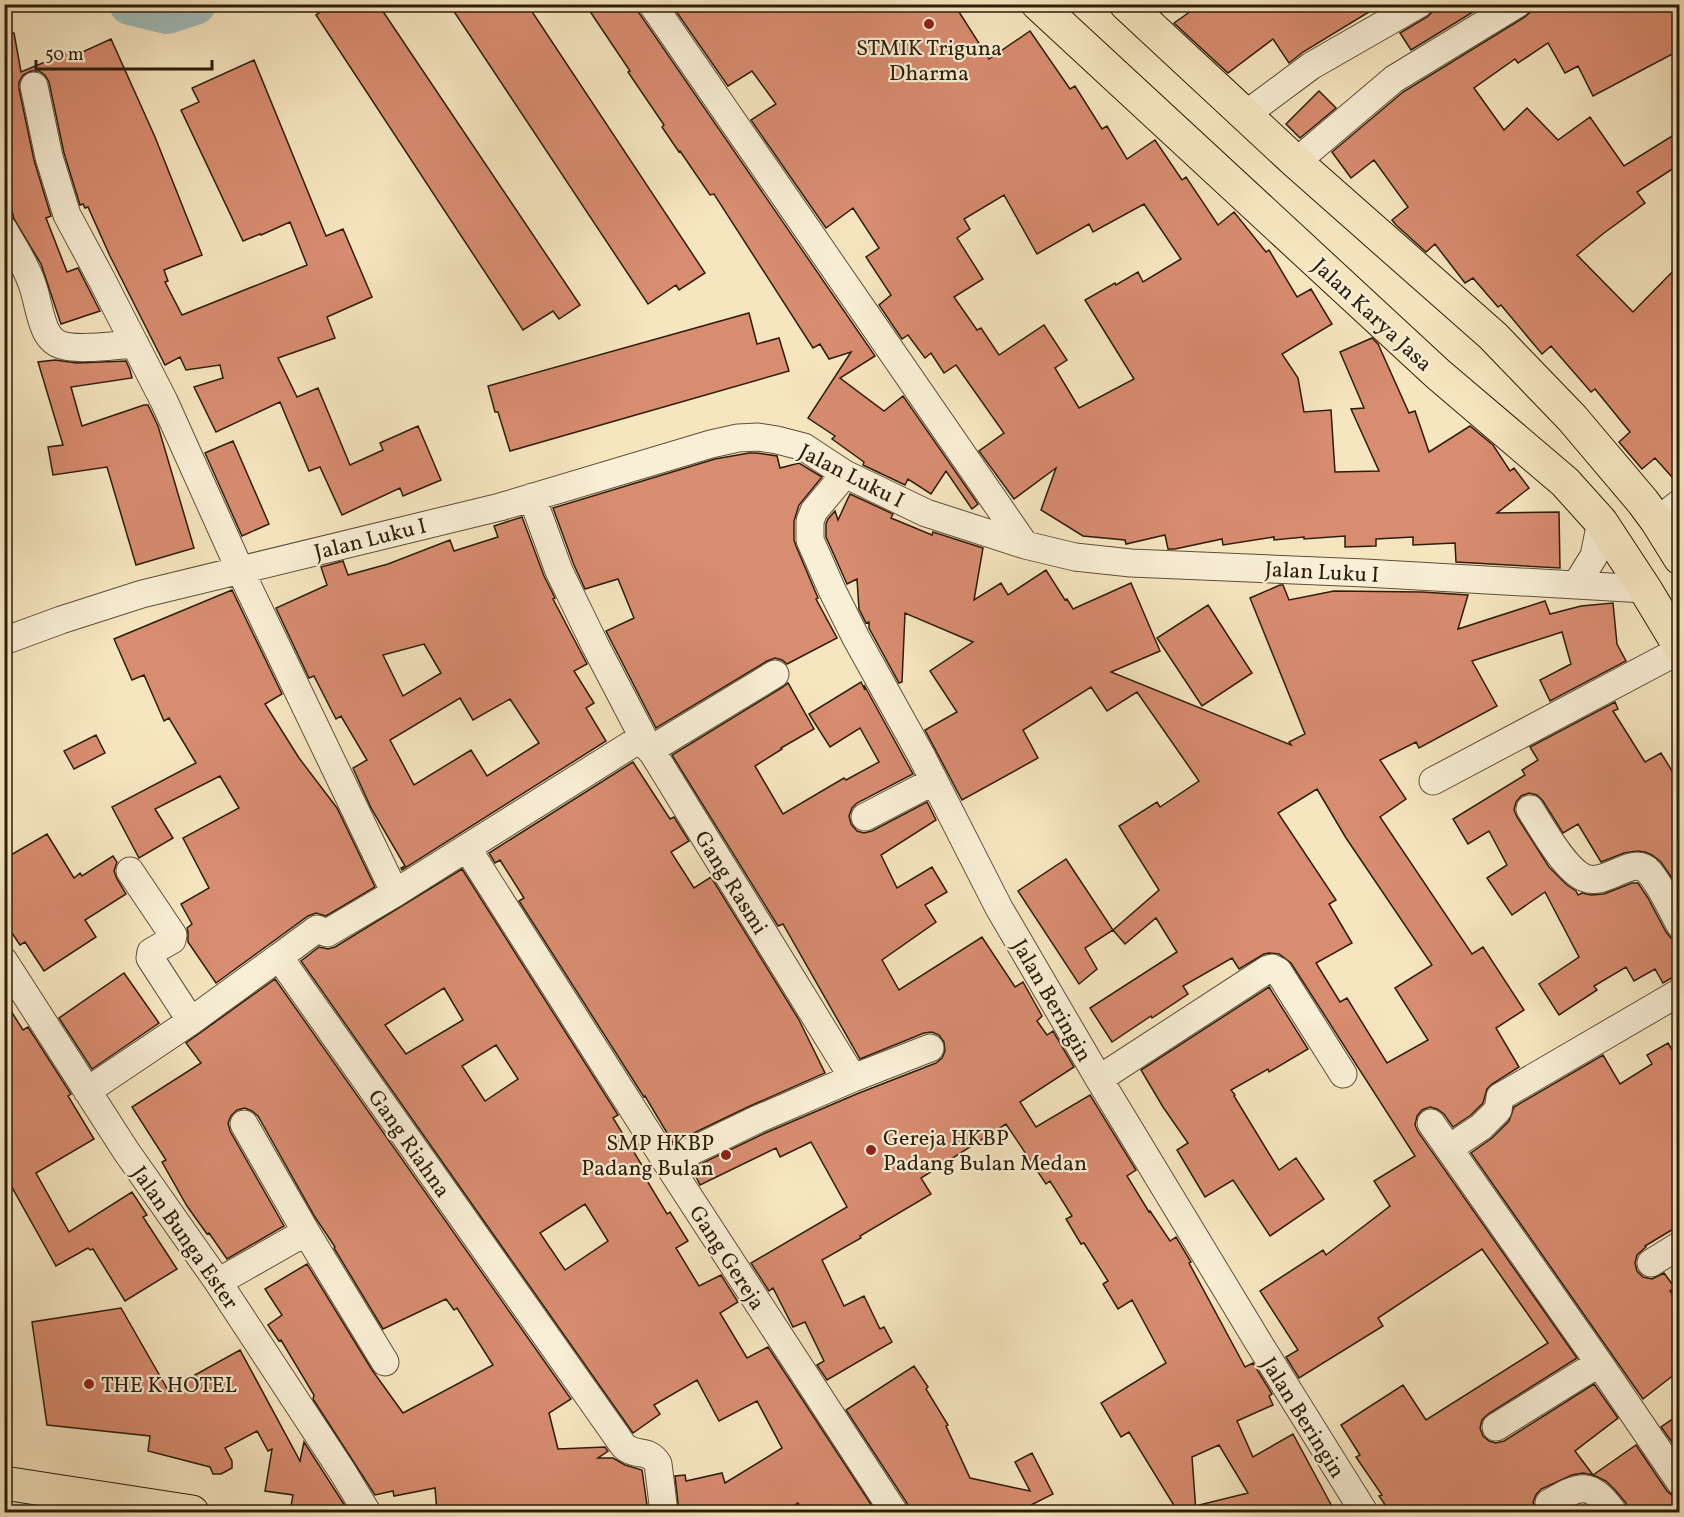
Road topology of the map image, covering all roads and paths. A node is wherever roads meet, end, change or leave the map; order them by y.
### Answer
1 (652, 4) edge
2 (1038, 4) edge
3 (1419, 4) edge
4 (1516, 4) edge
5 (1136, 7) edge
6 (34, 86) dead end
7 (1245, 115) junction
8 (1296, 162) junction
9 (4, 230) edge
10 (135, 344) junction
11 (845, 474) junction
12 (532, 497) junction
13 (1668, 512) edge
14 (1601, 522) junction
15 (1025, 545) junction
16 (1680, 558) edge
17 (240, 570) junction
18 (1576, 585) junction
19 (1645, 589) junction
20 (4, 641) edge
21 (1680, 649) edge
22 (775, 674) dead end
23 (647, 743) junction
24 (934, 781) junction
25 (1433, 781) dead end
26 (1530, 809) dead end
27 (865, 817) dead end
28 (467, 848) junction
29 (130, 871) dead end
30 (395, 893) junction
31 (1680, 925) edge
32 (279, 957) junction
33 (4, 961) edge
34 (1680, 992) edge
35 (191, 1022) junction
36 (930, 1048) dead end
37 (1343, 1074) dead end
38 (853, 1078) junction
39 (1099, 1078) junction
40 (87, 1091) junction
41 (1431, 1123) dead end
42 (244, 1124) dead end
43 (1460, 1141) dead end
44 (667, 1163) junction
45 (306, 1232) junction
46 (1680, 1245) edge
47 (1651, 1263) dead end
48 (218, 1282) junction
49 (385, 1362) dead end
50 (1599, 1363) junction
51 (1496, 1427) dead end
52 (1680, 1482) edge
53 (4, 1483) edge
54 (1549, 1503) dead end
55 (192, 1512) edge
56 (367, 1512) edge
57 (664, 1512) edge
58 (894, 1512) edge
59 (1364, 1512) edge
60 (1613, 1512) edge

1 - 15 street
2 - 14 main road, Jalan Karya Jasa
3 - 7 street
4 - 8 street
5 - 7 main road
6 - 10 street
7 - 8 main road
8 - 13 main road
9 - 10 street
10 - 17 street
11 - 12 street, Jalan Luku I
11 - 15 street, Jalan Luku I
11 - 24 street, Jalan Beringin
12 - 17 street, Jalan Luku I
12 - 23 street, Gang Rasmi
13 - 16 main road
14 - 18 street
14 - 19 main road, Jalan Karya Jasa
15 - 18 street, Jalan Luku I
17 - 20 street, Jalan Luku I
17 - 30 street
18 - 19 street, Jalan Luku I
19 - 21 main road, Jalan Karya Jasa
21 - 25 street
22 - 23 street
23 - 28 street
23 - 38 street, Gang Rasmi
24 - 27 street
24 - 39 street, Jalan Beringin
26 - 31 street
28 - 30 street
28 - 44 street, Gang Gereja
29 - 35 street
30 - 32 street
32 - 35 street
32 - 57 street, Gang Riahna
33 - 40 street, Jalan Bunga Ester
34 - 43 street
35 - 40 street
36 - 38 street
37 - 39 street
38 - 44 street
39 - 59 street, Jalan Beringin
40 - 48 street, Jalan Bunga Ester
41 - 50 street
42 - 45 street
44 - 58 street, Gang Gereja
45 - 48 street
45 - 49 street
46 - 47 street
48 - 56 street, Jalan Bunga Ester
50 - 51 street
50 - 52 street
53 - 55 main road
54 - 60 street

